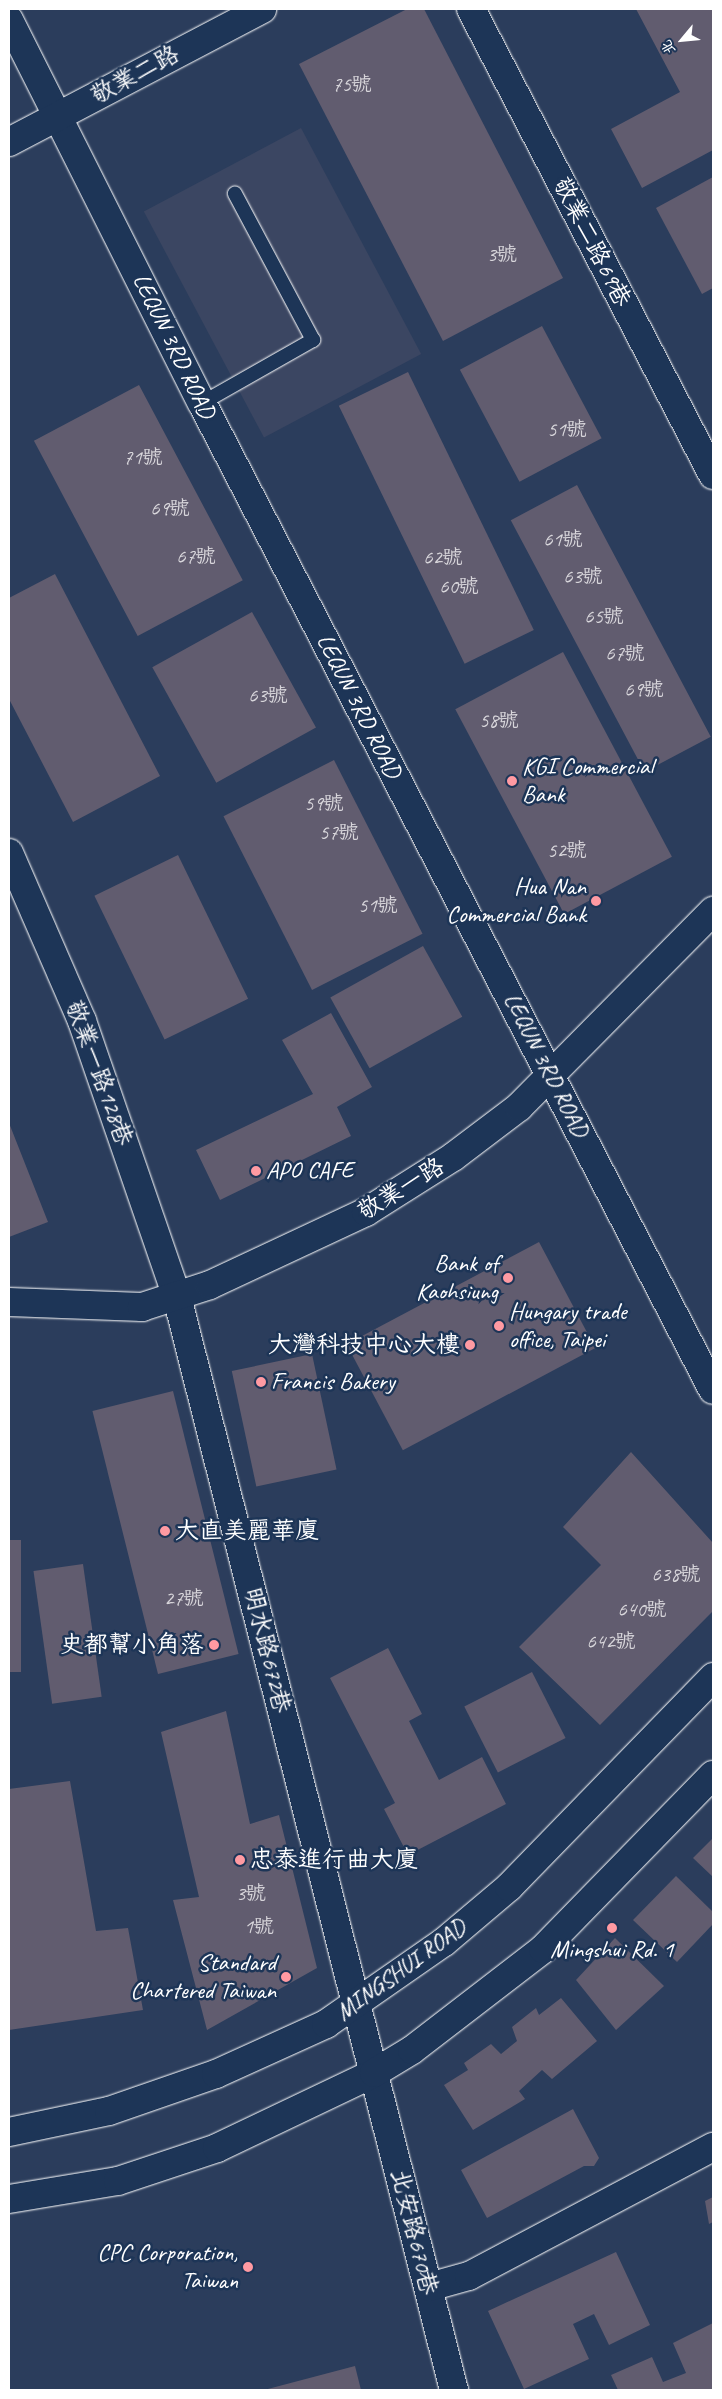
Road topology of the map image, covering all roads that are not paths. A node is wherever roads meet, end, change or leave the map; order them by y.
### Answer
1 (262, 9) edge
2 (471, 9) edge
3 (9, 20) edge
4 (59, 115) junction
5 (9, 142) edge
6 (235, 194) dead end
7 (202, 404) junction
8 (713, 476) edge
9 (9, 853) edge
10 (712, 917) edge
11 (552, 1077) junction
12 (177, 1297) junction
13 (9, 1302) edge
14 (713, 1390) edge
15 (713, 1677) edge
16 (713, 1775) edge
17 (356, 2004) junction
18 (374, 2073) junction
19 (9, 2132) edge
20 (713, 2147) edge
21 (9, 2199) edge
22 (429, 2287) junction
23 (454, 2390) edge

1 - 4 street, 敬業二路
2 - 8 street, 敬業二路69巷
3 - 4 street, LEQUN 3RD ROAD
4 - 5 street, 敬業二路
4 - 7 street, LEQUN 3RD ROAD
6 - 7 lane
7 - 11 street, LEQUN 3RD ROAD
9 - 12 street, 敬業一路128巷
10 - 11 street, 敬業一路
11 - 12 street, 敬業一路
11 - 14 street, LEQUN 3RD ROAD
12 - 13 street, 敬業一路
12 - 17 street, 明水路672巷
15 - 17 street, MINGSHUI ROAD
16 - 18 street
17 - 18 street, 明水路672巷
17 - 19 street, MINGSHUI ROAD
18 - 21 street
18 - 22 street, 北安路670巷
20 - 22 street
22 - 23 street, 北安路670巷

